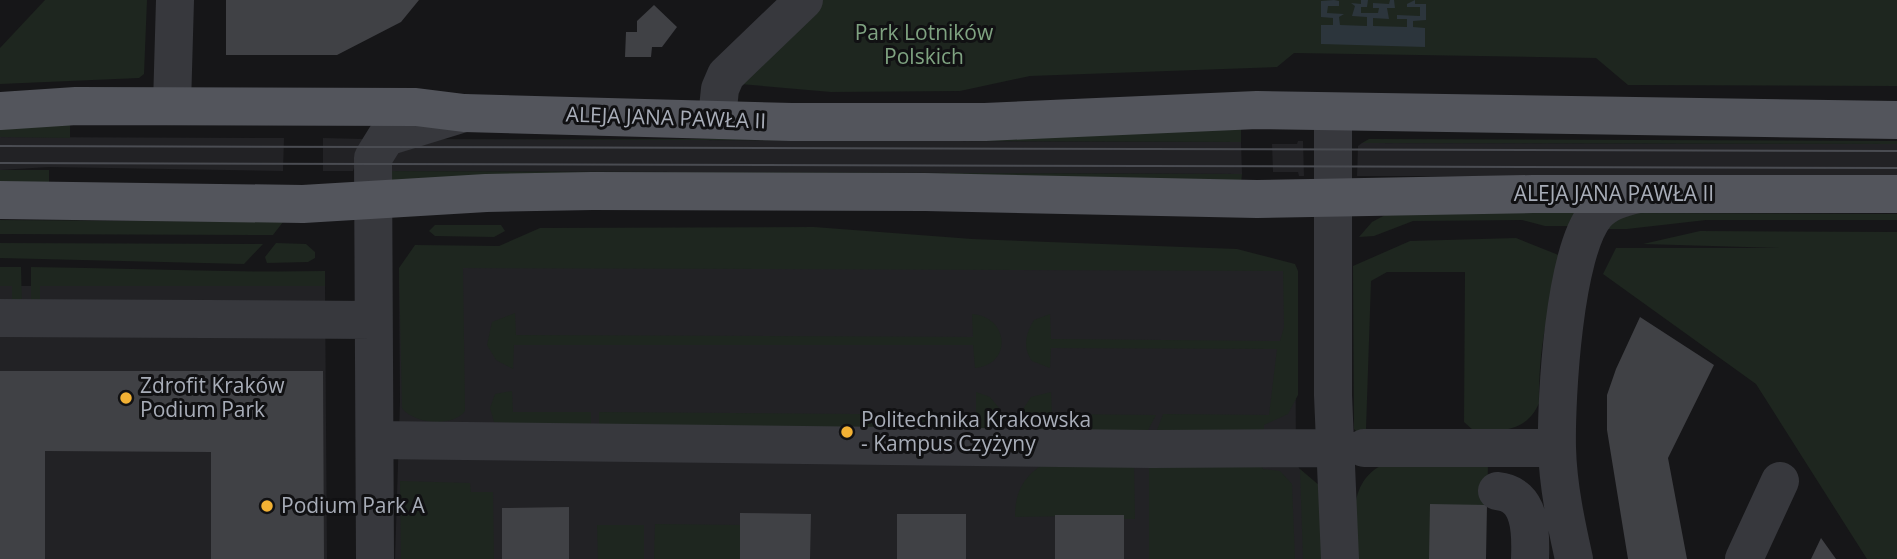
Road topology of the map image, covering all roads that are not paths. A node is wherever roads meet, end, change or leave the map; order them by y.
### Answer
1 (175, 0) edge
2 (804, 0) edge
3 (173, 106) junction
4 (0, 111) edge
5 (464, 113) junction
6 (1333, 113) junction
7 (717, 118) junction
8 (1897, 120) edge
9 (1638, 194) junction
10 (1897, 194) edge
11 (1331, 198) junction
12 (0, 200) edge
13 (371, 201) junction
14 (0, 317) edge
15 (373, 320) junction
16 (375, 440) junction
17 (1350, 448) junction
18 (1558, 448) junction
19 (1780, 481) dead end
20 (1497, 491) dead end
21 (375, 559) edge
22 (1340, 559) edge
23 (1530, 559) edge
24 (1574, 559) edge
25 (1744, 559) edge

1 - 3 street
2 - 7 street
3 - 4 main road, ALEJA JANA PAWŁA II
3 - 5 main road, ALEJA JANA PAWŁA II
5 - 7 main road, ALEJA JANA PAWŁA II
5 - 13 street
6 - 7 main road, ALEJA JANA PAWŁA II
6 - 8 main road, ALEJA JANA PAWŁA II
6 - 11 street
9 - 10 main road, ALEJA JANA PAWŁA II
9 - 11 main road, ALEJA JANA PAWŁA II
9 - 18 street
11 - 13 main road, ALEJA JANA PAWŁA II
11 - 17 street
12 - 13 main road, ALEJA JANA PAWŁA II
13 - 15 street
14 - 15 street
15 - 16 street
16 - 17 street
16 - 21 street
17 - 18 street
17 - 22 street
18 - 24 street
19 - 25 street
20 - 23 street

